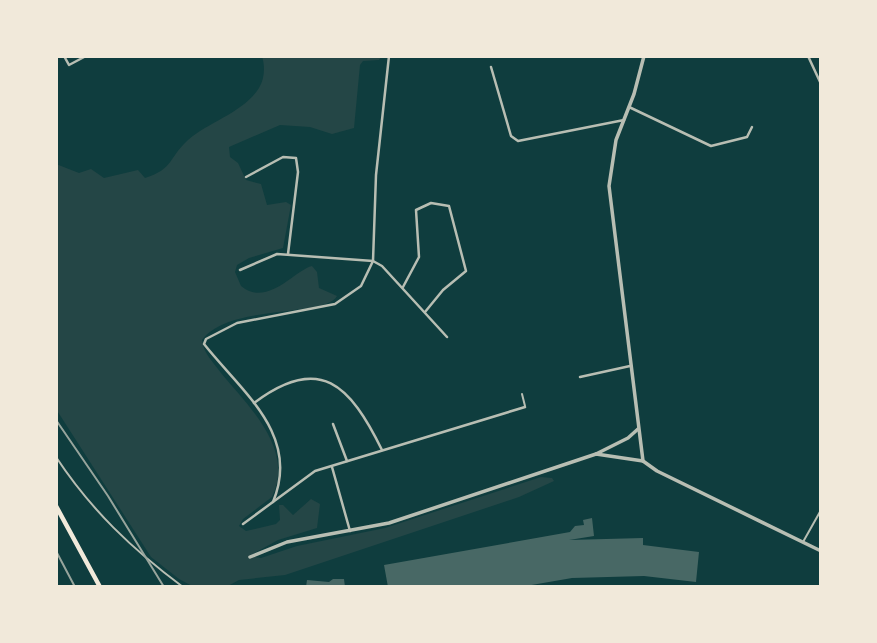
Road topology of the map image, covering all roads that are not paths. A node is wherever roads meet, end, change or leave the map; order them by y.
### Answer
1 (64, 56) edge
2 (86, 56) edge
3 (389, 56) edge
4 (644, 56) edge
5 (808, 56) edge
6 (491, 67) dead end
7 (821, 84) edge
8 (629, 107) junction
9 (624, 120) junction
10 (752, 127) dead end
11 (246, 177) dead end
12 (288, 254) junction
13 (373, 261) junction
14 (240, 270) dead end
15 (403, 287) junction
16 (425, 312) junction
17 (447, 337) dead end
18 (630, 366) junction
19 (580, 377) dead end
20 (522, 394) dead end
21 (254, 403) junction
22 (525, 407) joint
23 (333, 424) dead end
24 (638, 429) junction
25 (382, 450) junction
26 (596, 454) junction
27 (56, 457) edge
28 (347, 461) junction
29 (643, 461) junction
30 (331, 466) junction
31 (273, 502) junction
32 (56, 506) edge
33 (821, 510) edge
34 (243, 524) dead end
35 (349, 531) junction
36 (803, 542) junction
37 (821, 551) edge
38 (250, 557) dead end
39 (100, 587) edge
40 (183, 587) edge

1 - 2 street
3 - 13 street
4 - 8 street
5 - 7 street
6 - 9 street
8 - 9 street
8 - 10 street
9 - 18 street
11 - 12 street
12 - 13 street
12 - 14 street
13 - 15 street
13 - 21 street
15 - 16 street
15 - 16 street
16 - 17 street
18 - 19 street
18 - 24 street
20 - 22 lane
21 - 25 street
21 - 31 street
22 - 25 street
23 - 28 street
24 - 26 street
24 - 29 street
25 - 28 street
26 - 29 street
26 - 35 street
27 - 40 lane
28 - 30 street
29 - 36 street
30 - 31 street
30 - 35 street
31 - 34 street
32 - 39 main road
33 - 36 lane
35 - 38 street
36 - 37 street

